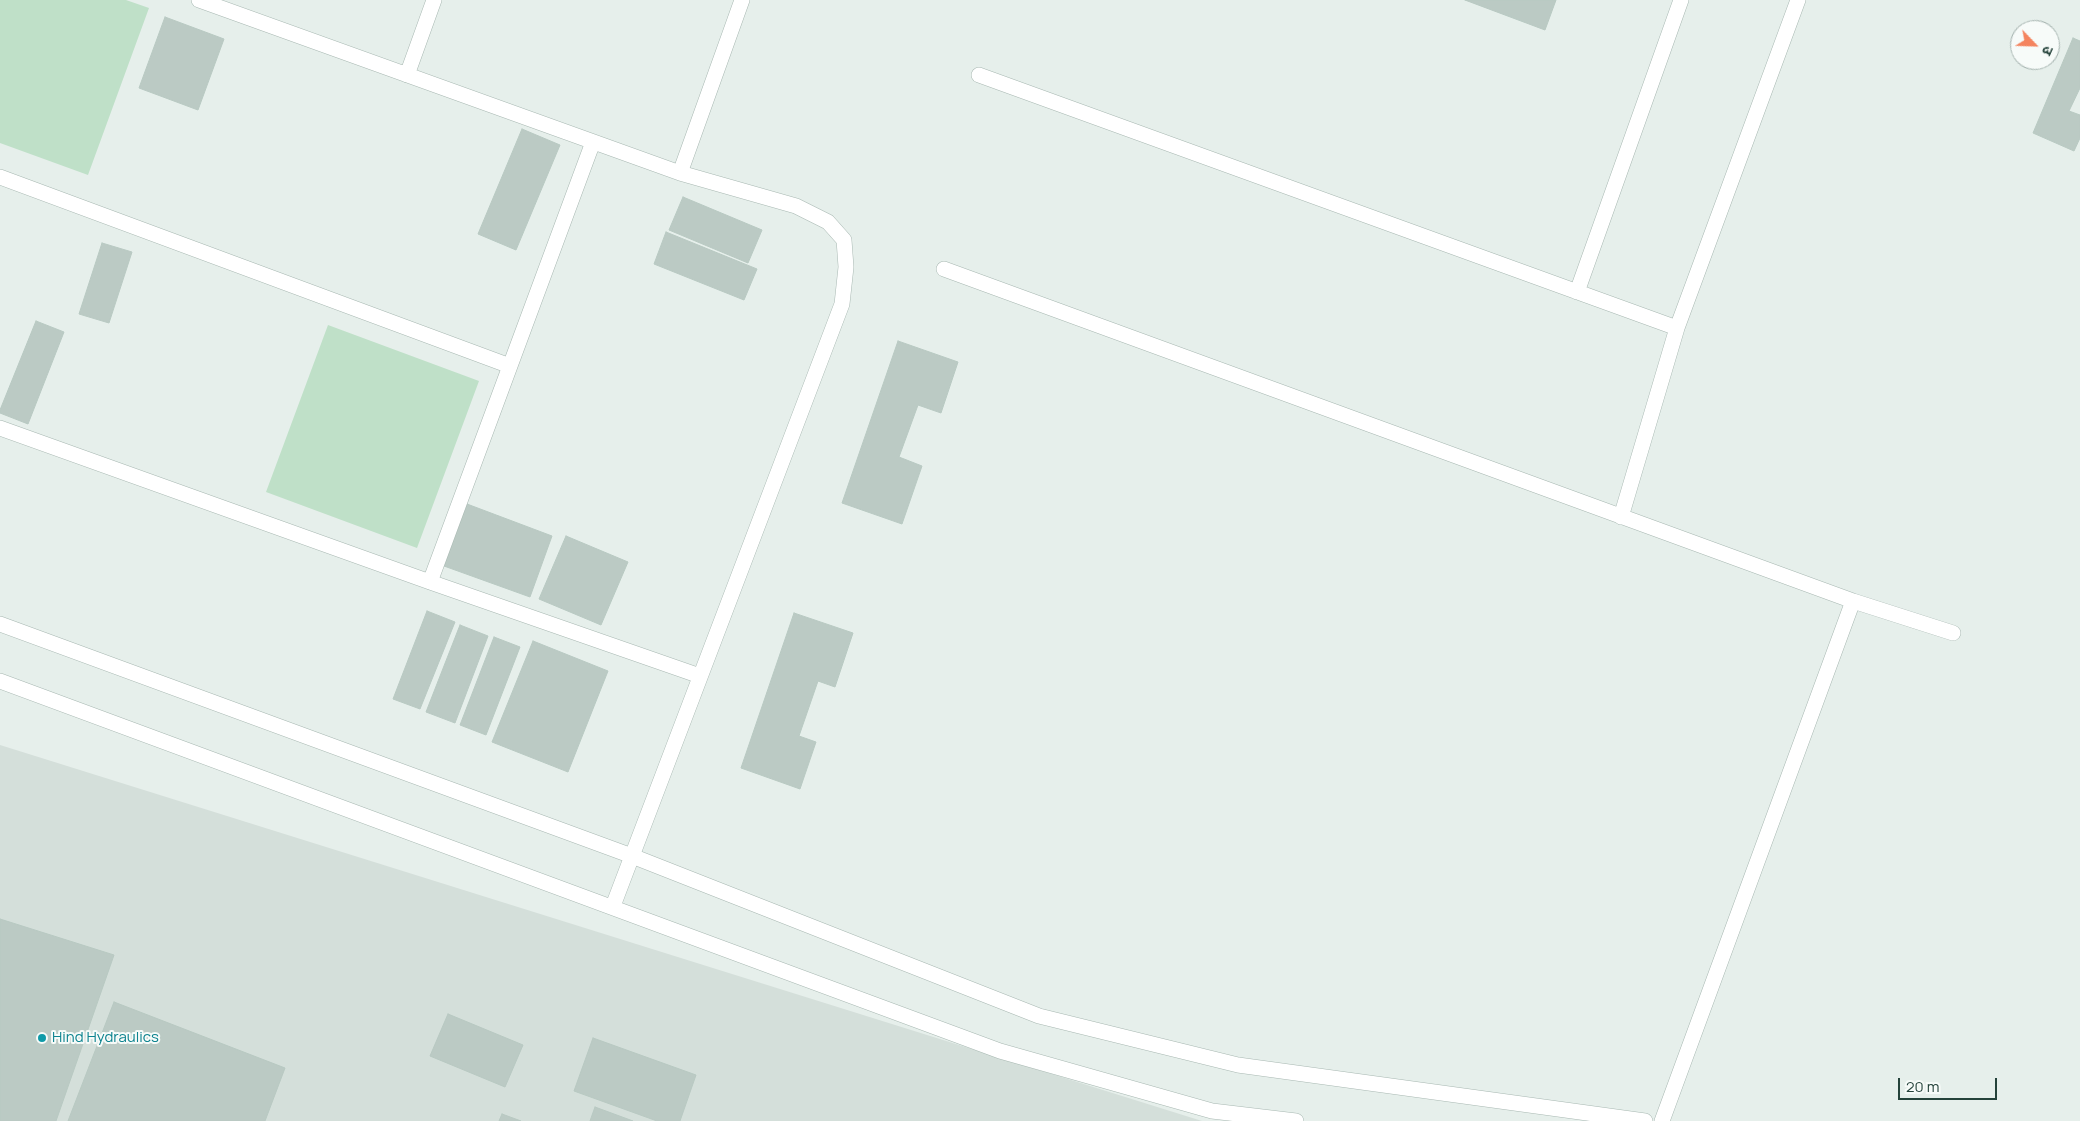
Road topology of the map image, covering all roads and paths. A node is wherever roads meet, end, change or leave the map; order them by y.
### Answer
1 (199, 0) edge
2 (434, 0) edge
3 (742, 0) edge
4 (1681, 0) edge
5 (1798, 0) edge
6 (407, 75) junction
7 (979, 75) dead end
8 (593, 142) junction
9 (680, 173) junction
10 (0, 177) edge
11 (944, 269) dead end
12 (1577, 292) junction
13 (1677, 328) junction
14 (510, 366) junction
15 (0, 428) edge
16 (1620, 517) junction
17 (430, 582) junction
18 (1853, 602) junction
19 (0, 624) edge
20 (1953, 633) dead end
21 (700, 676) junction
22 (0, 681) edge
23 (632, 856) junction
24 (613, 906) junction
25 (1296, 1121) edge
26 (1645, 1121) edge
27 (1662, 1121) edge

1 - 6 street
2 - 6 street
3 - 9 street
4 - 12 street
5 - 13 street
6 - 8 street
7 - 12 street
8 - 9 street
8 - 14 street
9 - 21 street
10 - 14 street
11 - 16 street
12 - 13 street
13 - 16 street
14 - 17 street
15 - 17 street
16 - 18 street
17 - 21 street
18 - 20 street
18 - 27 street
19 - 23 street
21 - 23 street
22 - 24 street
23 - 24 street
23 - 26 street
24 - 25 street

